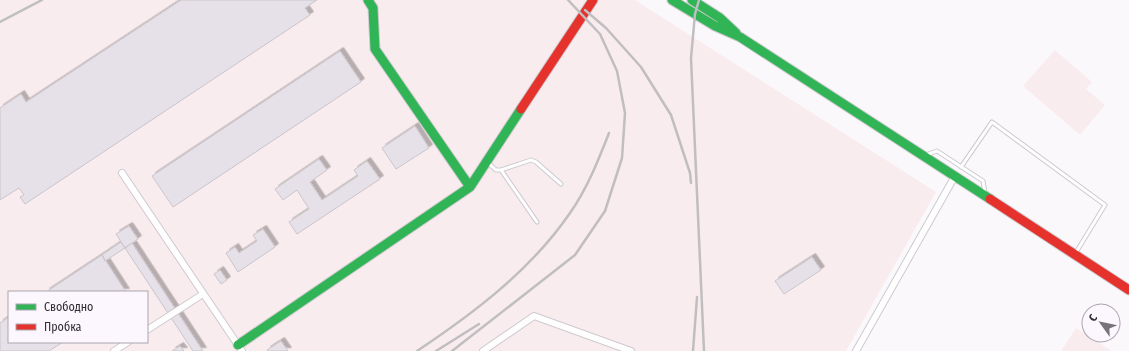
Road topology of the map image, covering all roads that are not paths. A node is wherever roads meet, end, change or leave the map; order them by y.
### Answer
1 (368, 0) edge
2 (593, 0) edge
3 (672, 0) edge
4 (692, 0) edge
5 (740, 37) junction
6 (925, 156) junction
7 (486, 162) junction
8 (961, 167) junction
9 (501, 170) junction
10 (122, 173) dead end
11 (956, 176) junction
12 (562, 184) dead end
13 (470, 187) junction
14 (985, 195) junction
15 (537, 222) dead end
16 (1075, 254) junction
17 (1129, 290) edge
18 (203, 294) junction
19 (148, 329) edge
20 (126, 343) edge
21 (240, 348) edge
22 (114, 351) edge
23 (483, 351) edge
24 (628, 351) edge
25 (856, 351) edge

1 - 13 street
2 - 7 street
3 - 5 street
4 - 5 street
5 - 6 street
6 - 8 lane
6 - 11 street
7 - 9 lane
7 - 13 street
8 - 14 lane
8 - 16 lane
9 - 12 lane
9 - 15 lane
10 - 18 street
11 - 14 street
11 - 25 street
13 - 21 street
14 - 16 street
16 - 17 street
18 - 19 street
18 - 21 street
20 - 22 street
23 - 24 street

